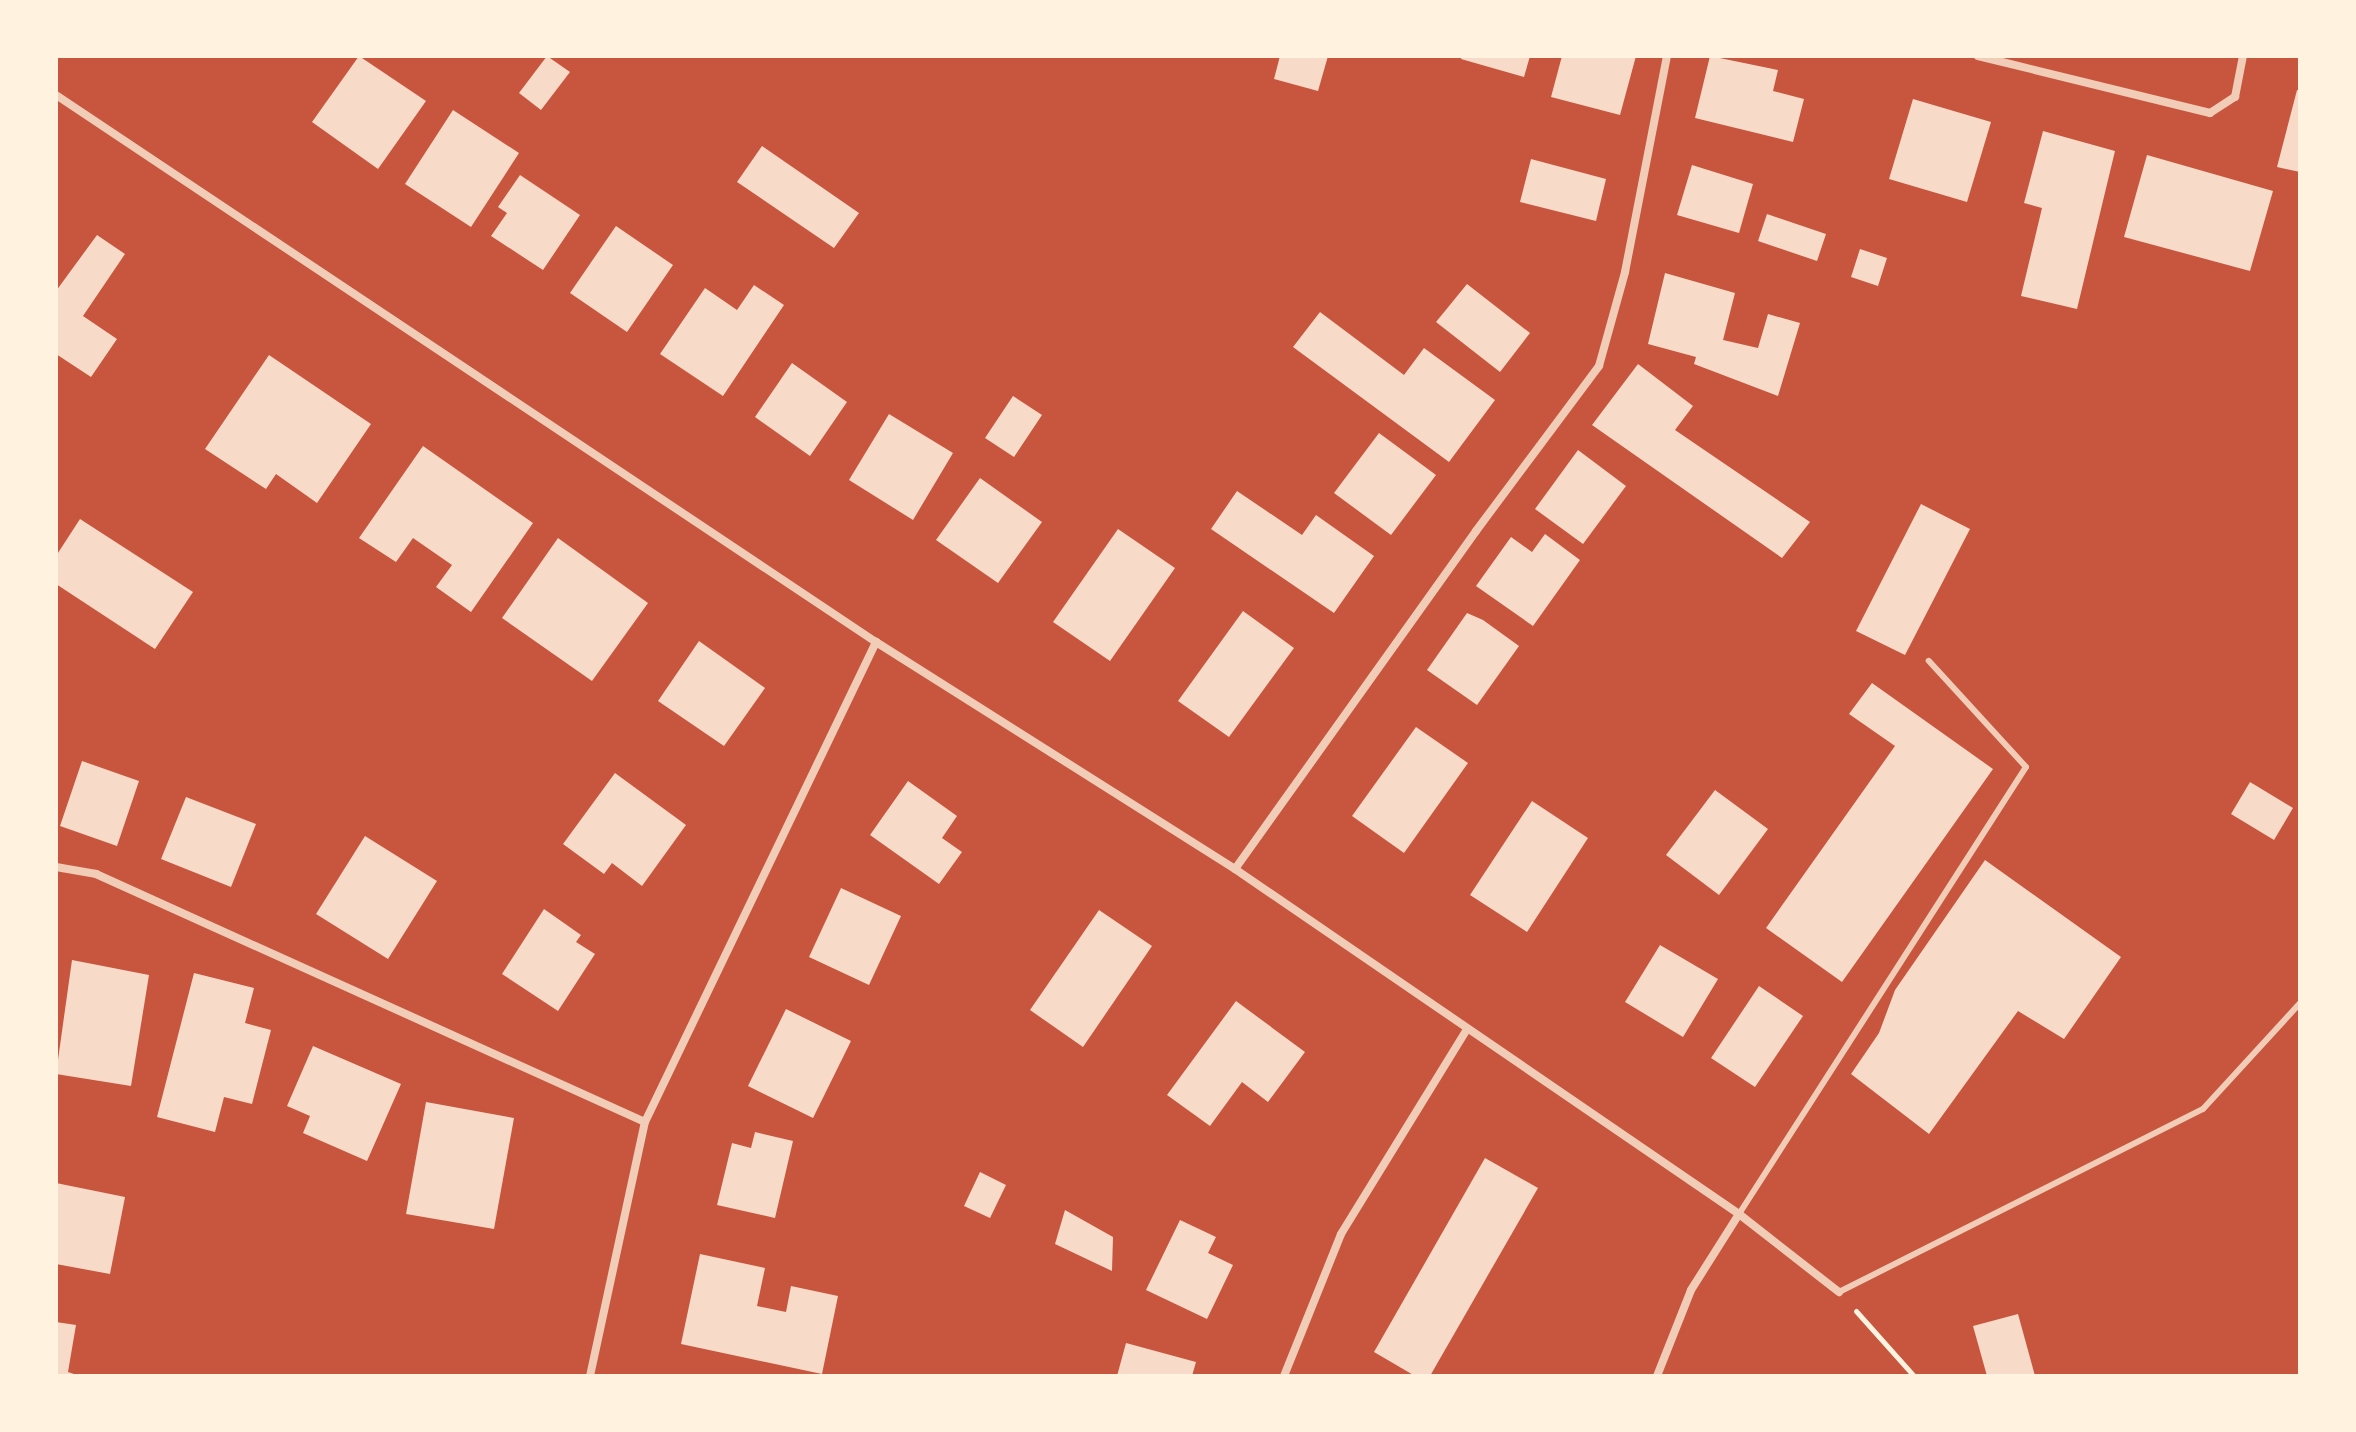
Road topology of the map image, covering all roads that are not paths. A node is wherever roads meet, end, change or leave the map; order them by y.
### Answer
1 (1667, 56) edge
2 (1978, 56) edge
3 (2243, 56) edge
4 (56, 95) edge
5 (876, 642) junction
6 (1929, 661) dead end
7 (56, 867) edge
8 (1235, 869) junction
9 (2300, 1003) edge
10 (1467, 1029) junction
11 (645, 1122) junction
12 (1739, 1214) junction
13 (1839, 1292) joint
14 (590, 1376) edge
15 (1284, 1376) edge
16 (1657, 1376) edge

1 - 8 street
2 - 3 street
4 - 5 street
5 - 8 street
5 - 11 street
6 - 12 lane
7 - 11 street
8 - 10 street
9 - 13 lane
10 - 12 street
10 - 15 street
11 - 14 street
12 - 13 street
12 - 16 street

